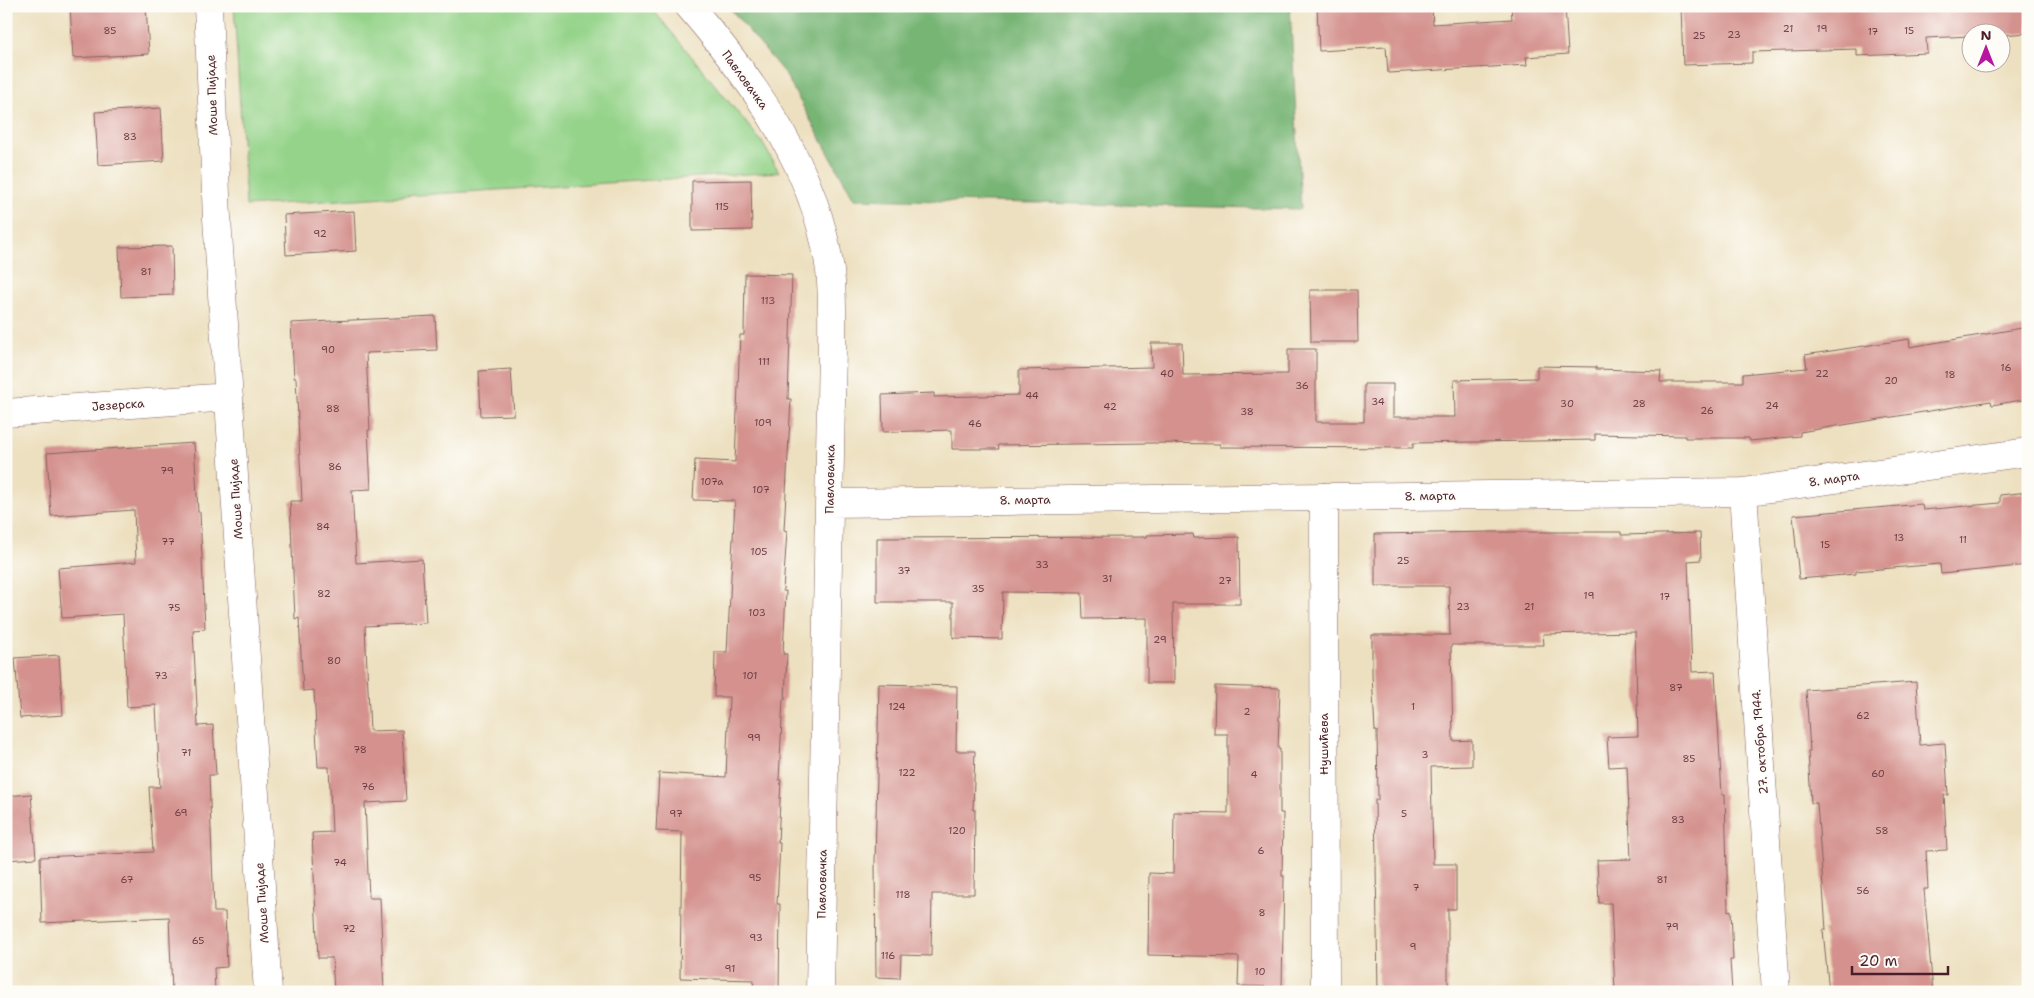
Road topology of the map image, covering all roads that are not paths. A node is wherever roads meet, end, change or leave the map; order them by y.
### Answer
1 (208, 6) edge
2 (688, 6) edge
3 (229, 397) junction
4 (6, 413) edge
5 (2028, 452) edge
6 (1743, 492) junction
7 (1324, 497) junction
8 (829, 503) junction
9 (268, 992) edge
10 (820, 992) edge
11 (1325, 992) edge
12 (1776, 992) edge

1 - 3 street, Моше Пијаде
2 - 8 street, Павловачка
3 - 4 street, Језерска
3 - 9 street, Моше Пијаде
5 - 6 street, 8. марта
6 - 7 street, 8. марта
6 - 12 street, 27. октобра 1944.
7 - 8 street, 8. марта
7 - 11 street, Нушићева
8 - 10 street, Павловачка

